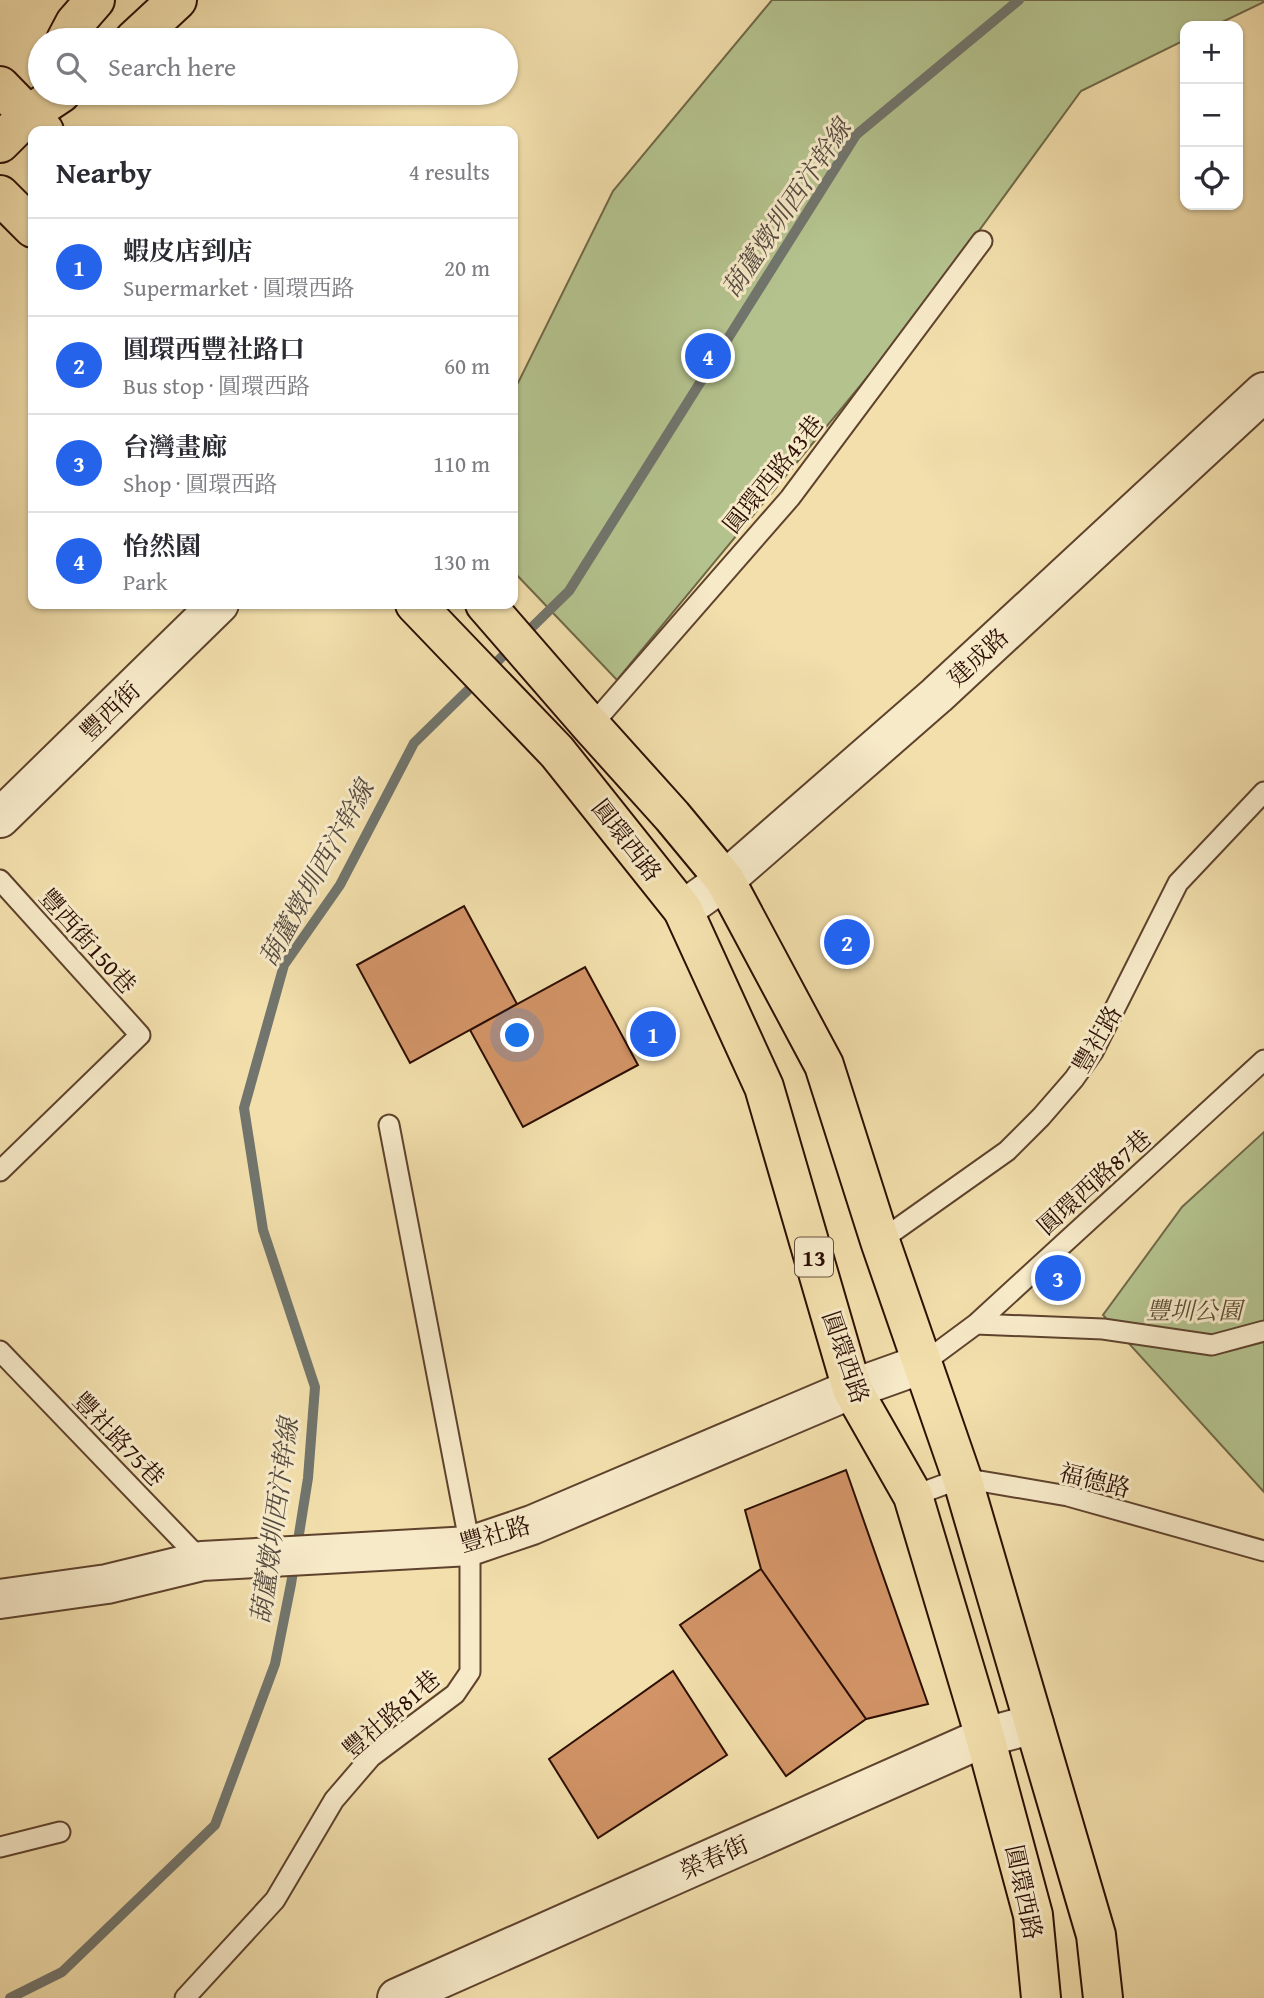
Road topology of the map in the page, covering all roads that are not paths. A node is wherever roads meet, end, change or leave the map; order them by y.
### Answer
1 (94, 0) edge
2 (177, 0) edge
3 (72, 28) edge
4 (147, 28) edge
5 (0, 86) edge
6 (37, 112) edge
7 (0, 143) edge
8 (0, 195) edge
9 (28, 223) edge
10 (982, 242) dead end
11 (1264, 392) edge
12 (214, 609) edge
13 (420, 609) edge
14 (489, 609) edge
15 (591, 726) junction
16 (1264, 792) edge
17 (0, 818) edge
18 (0, 880) edge
19 (724, 880) junction
20 (683, 911) junction
21 (1264, 1060) edge
22 (389, 1125) dead end
23 (0, 1171) edge
24 (880, 1241) junction
25 (976, 1324) junction
26 (1264, 1331) edge
27 (0, 1351) edge
28 (922, 1364) junction
29 (852, 1389) junction
30 (962, 1478) junction
31 (914, 1496) junction
32 (470, 1546) junction
33 (1264, 1551) edge
34 (202, 1561) junction
35 (0, 1599) edge
36 (1034, 1724) junction
37 (985, 1737) junction
38 (60, 1832) dead end
39 (0, 1847) edge
40 (185, 1998) edge
41 (397, 1998) edge
42 (1041, 1998) edge
43 (1103, 1998) edge

1 - 3 main road
2 - 4 main road
5 - 6 main road
6 - 7 main road
8 - 9 main road
10 - 15 lane, 圓環西路43巷
11 - 19 street, 建成路
12 - 17 street, 豐西街
13 - 20 main road, 圓環西路 / 13
14 - 15 main road, 圓環西路
15 - 19 main road, 圓環西路
16 - 24 lane, 豐社路
18 - 23 lane, 豐西街150巷
19 - 20 street, 建成路
19 - 24 main road, 圓環西路
20 - 29 main road, 圓環西路 / 13
21 - 25 lane, 圓環西路87巷
22 - 32 lane, 豐社路81巷
24 - 28 main road, 圓環西路
25 - 26 lane
25 - 28 lane, 圓環西路87巷
27 - 34 lane, 豐社路75巷
28 - 29 street, 豐社路
28 - 30 main road, 圓環西路
29 - 31 main road, 圓環西路 / 13
29 - 32 street, 豐社路
30 - 31 lane
30 - 33 lane, 福德路
30 - 36 main road, 圓環西路
31 - 37 main road, 圓環西路 / 13
32 - 34 street, 豐社路
32 - 40 lane, 豐社路81巷
34 - 35 street, 豐社路
36 - 37 street, 榮春街
36 - 43 main road, 圓環西路
37 - 41 street, 榮春街
37 - 42 main road, 圓環西路 / 13
38 - 39 lane

